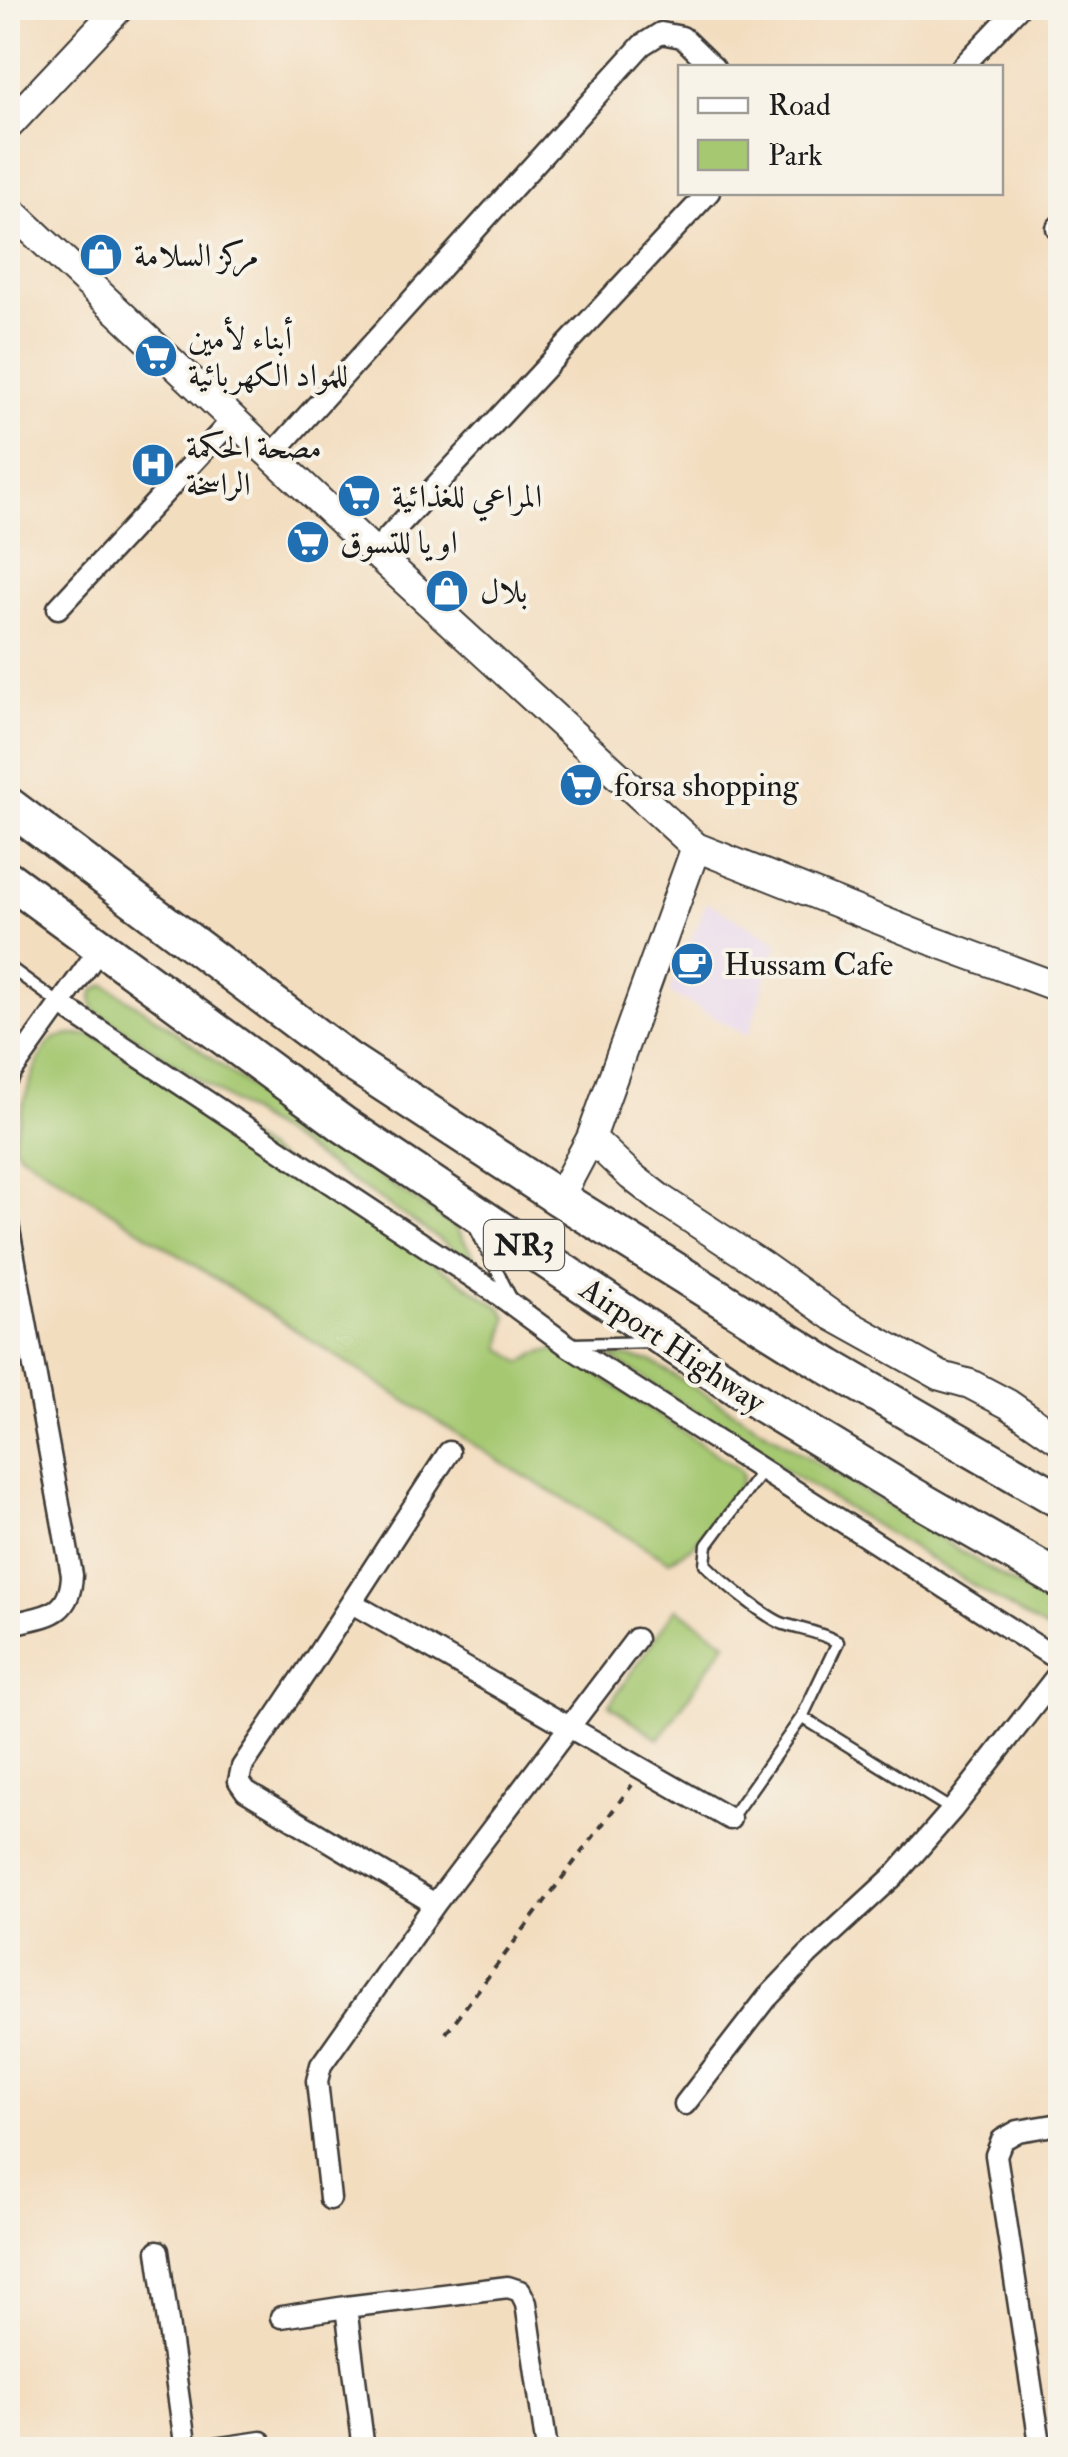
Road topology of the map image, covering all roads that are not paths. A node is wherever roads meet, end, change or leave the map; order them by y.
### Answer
1 (119, 8) edge
2 (1018, 8) edge
3 (711, 65) edge
4 (964, 65) edge
5 (8, 126) edge
6 (706, 195) edge
7 (8, 211) edge
8 (234, 418) junction
9 (272, 455) junction
10 (374, 552) junction
11 (58, 608) dead end
12 (8, 805) edge
13 (696, 847) junction
14 (8, 879) edge
15 (101, 948) junction
16 (8, 966) edge
17 (1060, 988) edge
18 (61, 1005) junction
19 (8, 1077) edge
20 (591, 1138) junction
21 (559, 1198) junction
22 (464, 1206) junction
23 (8, 1224) edge
24 (515, 1307) junction
25 (667, 1341) junction
26 (567, 1345) junction
27 (1060, 1440) edge
28 (448, 1452) dead end
29 (762, 1470) junction
30 (1060, 1500) edge
31 (1060, 1580) edge
32 (352, 1602) junction
33 (8, 1625) edge
34 (636, 1639) dead end
35 (1060, 1661) edge
36 (1060, 1672) edge
37 (802, 1717) junction
38 (568, 1728) junction
39 (952, 1810) junction
40 (730, 1819) joint
41 (435, 1904) junction
42 (685, 2104) dead end
43 (1060, 2124) edge
44 (330, 2199) dead end
45 (158, 2251) dead end
46 (346, 2307) junction
47 (281, 2318) dead end
48 (261, 2442) dead end
49 (186, 2450) edge
50 (207, 2450) edge
51 (364, 2450) edge
52 (547, 2450) edge
53 (1041, 2450) edge

1 - 5 street
2 - 4 street
3 - 9 street
6 - 10 street
7 - 8 street
8 - 9 street
8 - 11 street
9 - 10 street
10 - 13 street
12 - 21 highway, Airport Highway / NR3
13 - 17 street
13 - 20 street
14 - 15 highway, Airport Highway / NR3
15 - 18 street
15 - 22 highway, Airport Highway / NR3
16 - 18 lane
18 - 19 street
18 - 24 street
20 - 21 street
20 - 27 street
21 - 30 highway, Airport Highway / NR3
22 - 24 lane
22 - 25 highway, Airport Highway / NR3
23 - 33 street
24 - 26 street
25 - 26 lane
25 - 31 highway, Airport Highway / NR3
26 - 29 street
28 - 32 street
29 - 35 street
29 - 37 lane
32 - 38 street
32 - 41 street
34 - 38 street
36 - 39 street
37 - 39 lane
37 - 40 lane
38 - 40 street
38 - 41 street
39 - 42 street
41 - 44 street
43 - 53 street
45 - 49 street
46 - 47 street
46 - 51 street
46 - 52 street
48 - 50 street

